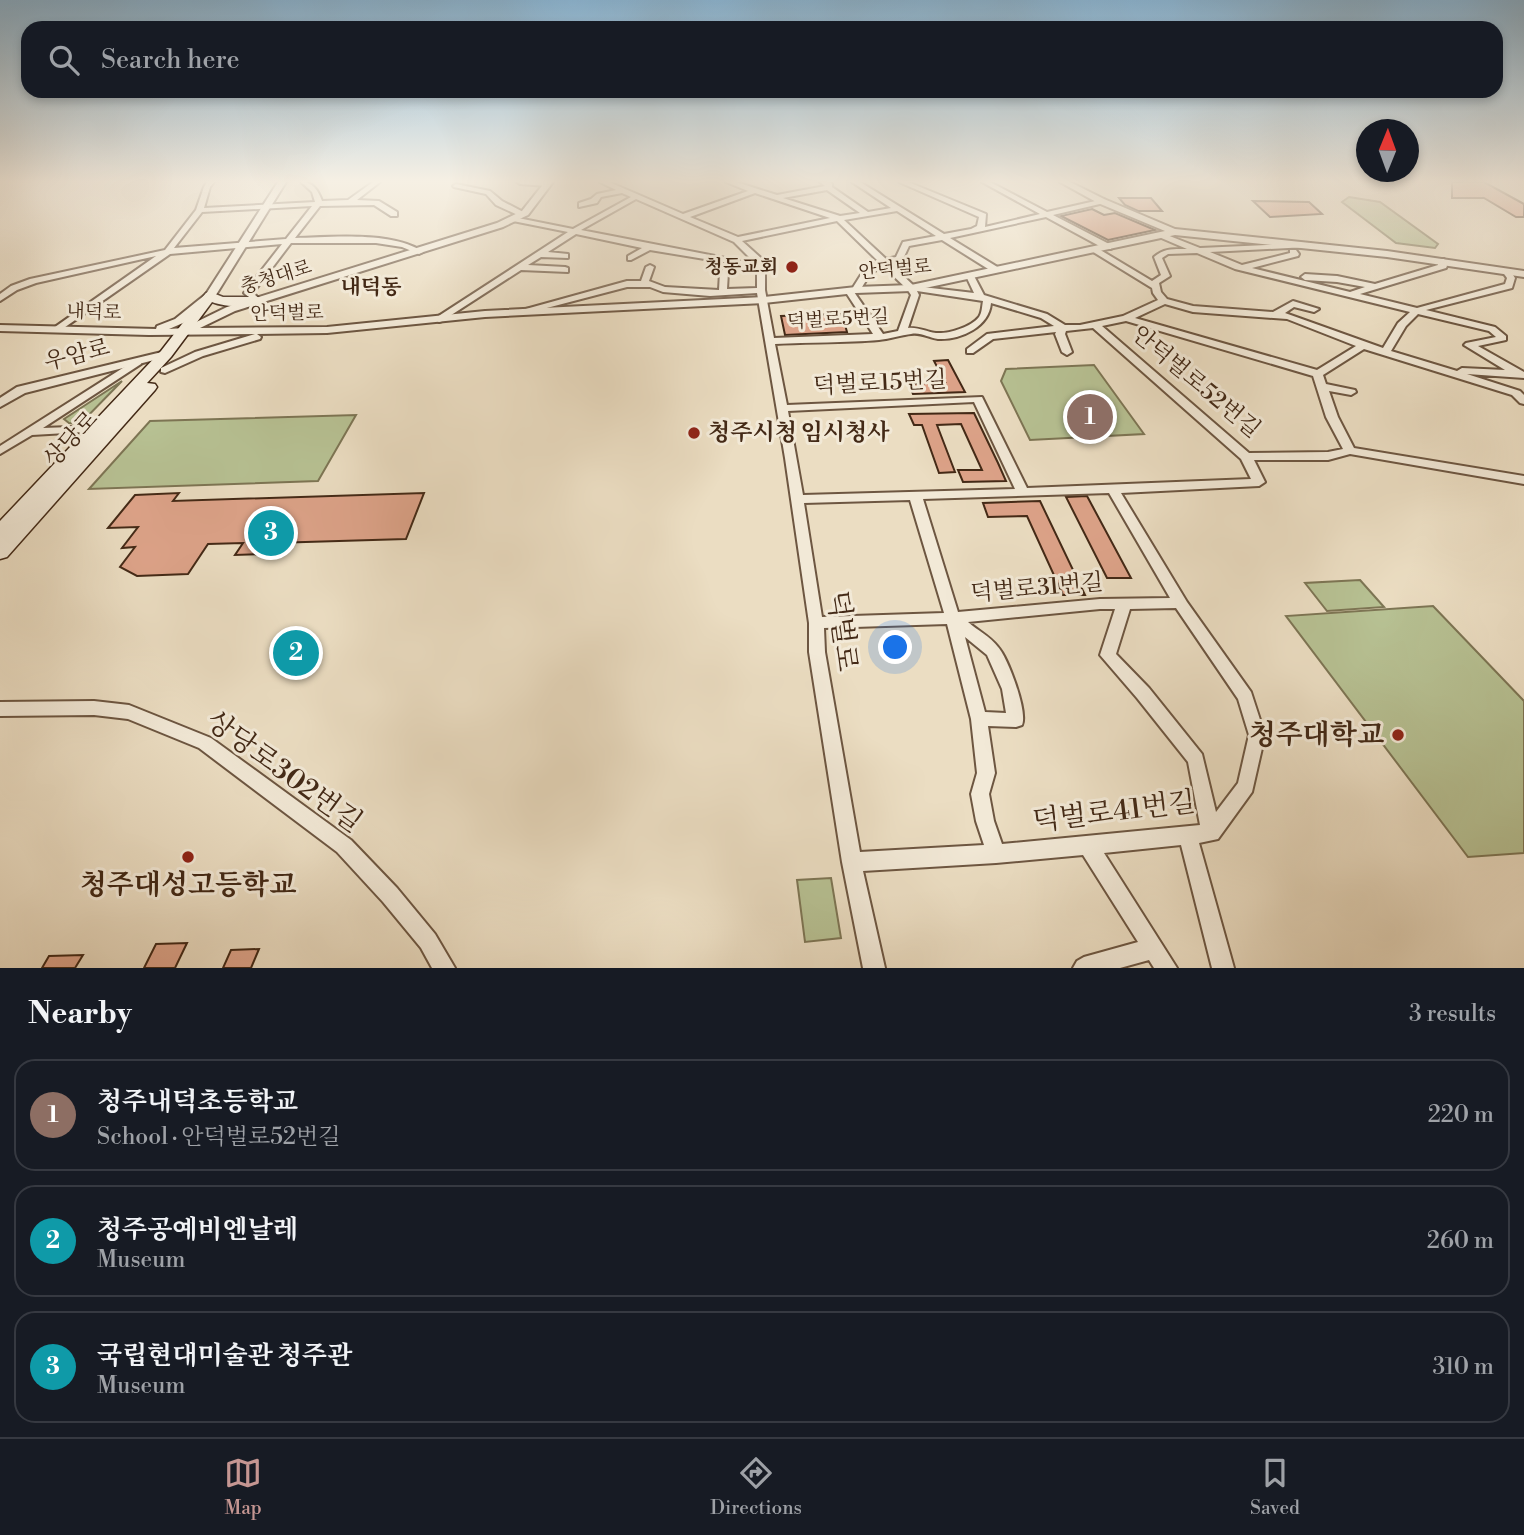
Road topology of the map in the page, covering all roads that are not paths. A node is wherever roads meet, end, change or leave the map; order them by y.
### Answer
1 (187, 227) edge
2 (254, 227) edge
3 (300, 227) edge
4 (488, 227) edge
5 (561, 227) edge
6 (582, 227) edge
7 (706, 227) edge
8 (793, 227) edge
9 (847, 227) edge
10 (925, 227) edge
11 (981, 227) edge
12 (993, 227) edge
13 (1071, 227) edge
14 (1163, 227) edge
15 (575, 231) junction
16 (974, 232) junction
17 (1175, 232) junction
18 (1162, 235) junction
19 (941, 238) junction
20 (737, 240) junction
21 (289, 242) junction
22 (242, 246) junction
23 (1307, 246) junction
24 (649, 247) junction
25 (1108, 247) junction
26 (1290, 248) junction
27 (1094, 250) junction
28 (167, 252) junction
29 (419, 252) junction
30 (1197, 252) junction
31 (539, 254) junction
32 (565, 256) dead end
33 (631, 258) dead end
34 (759, 261) junction
35 (1441, 261) junction
36 (883, 262) junction
37 (519, 267) junction
38 (650, 267) dead end
39 (1241, 268) junction
40 (565, 270) dead end
41 (996, 270) junction
42 (1506, 271) junction
43 (724, 272) dead end
44 (1524, 274) edge
45 (970, 276) junction
46 (1284, 278) junction
47 (644, 284) junction
48 (855, 287) junction
49 (1156, 287) junction
50 (1380, 287) junction
51 (911, 288) junction
52 (1351, 294) junction
53 (762, 295) junction
54 (210, 296) junction
55 (719, 296) junction
56 (0, 298) edge
57 (984, 298) junction
58 (263, 299) junction
59 (1164, 301) junction
60 (1314, 309) dead end
61 (520, 312) junction
62 (1416, 312) junction
63 (1275, 315) junction
64 (1126, 318) junction
65 (439, 319) junction
66 (1096, 325) junction
67 (0, 327) edge
68 (1063, 328) junction
69 (58, 329) junction
70 (187, 330) junction
71 (146, 331) junction
72 (290, 331) junction
73 (902, 333) junction
74 (880, 337) junction
75 (771, 341) junction
76 (1363, 345) junction
77 (970, 351) dead end
78 (1386, 351) junction
79 (1067, 352) dead end
80 (137, 362) junction
81 (166, 362) junction
82 (1446, 370) junction
83 (1521, 374) edge
84 (1320, 380) junction
85 (1351, 392) dead end
86 (1524, 401) edge
87 (0, 403) edge
88 (783, 408) junction
89 (97, 429) junction
90 (29, 432) junction
91 (1350, 451) junction
92 (0, 452) edge
93 (1246, 457) junction
94 (1524, 480) edge
95 (1023, 491) junction
96 (1114, 491) junction
97 (915, 495) junction
98 (797, 499) junction
99 (1, 530) edge
100 (0, 552) edge
101 (1180, 603) junction
102 (1124, 605) junction
103 (953, 618) junction
104 (816, 623) junction
105 (0, 709) edge
106 (979, 719) junction
107 (1170, 727) joint
108 (1211, 832) junction
109 (1188, 835) junction
110 (1088, 845) junction
111 (996, 854) junction
112 (852, 862) junction
113 (1153, 948) junction
114 (444, 968) edge
115 (874, 968) edge
116 (1084, 968) edge
117 (1166, 968) edge
118 (1223, 968) edge

1 - 28 street
2 - 22 street
3 - 21 street
4 - 29 street, 충청대로
5 - 15 street
6 - 15 street
7 - 20 street
8 - 20 street
9 - 36 street
10 - 19 street
11 - 16 street
12 - 16 street
13 - 25 street
14 - 17 street
15 - 24 street
15 - 31 street
16 - 19 street
17 - 18 street, 안덕벌로
17 - 23 street, 안덕벌로
18 - 25 street, 안덕벌로
18 - 30 street
19 - 36 street
19 - 41 street
20 - 34 street
21 - 22 street, 충청대로
21 - 29 street, 충청대로
21 - 58 street
22 - 28 street
22 - 54 street
23 - 26 street
23 - 35 street, 안덕벌로
24 - 33 street
24 - 34 street
25 - 27 street, 안덕벌로
26 - 30 street
26 - 39 street
27 - 41 street, 안덕벌로
27 - 49 street
28 - 56 street
28 - 69 street
29 - 58 street, 충청대로
30 - 39 street
30 - 49 street
31 - 32 street
31 - 37 street
34 - 53 street, 덕벌로
35 - 42 street, 안덕벌로
35 - 50 street
36 - 48 street
36 - 51 street
37 - 40 street
37 - 65 street
38 - 47 street
39 - 46 street
41 - 45 street, 안덕벌로
42 - 44 street, 안덕벌로
42 - 62 street
43 - 55 street
45 - 51 street, 안덕벌로
45 - 57 street
46 - 50 street
46 - 52 street
47 - 55 street
47 - 61 street
48 - 51 street, 안덕벌로
48 - 53 street, 안덕벌로
48 - 74 street, 안덕벌로
49 - 59 street
50 - 52 street
51 - 57 street
51 - 73 street, 덕벌로5번길
52 - 62 street
53 - 55 street, 안덕벌로
53 - 75 street, 덕벌로
54 - 58 main road
54 - 70 main road, 상당로
54 - 71 street
55 - 61 street, 안덕벌로
57 - 68 street
57 - 73 street
58 - 70 street, 충청대로
58 - 72 street
59 - 63 street, 안덕벌로52번길
59 - 64 street, 안덕벌로52번길
60 - 63 street, 안덕벌로52번길
61 - 65 street, 안덕벌로
62 - 78 street
62 - 83 street
63 - 76 street, 안덕벌로52번길
64 - 66 street, 안덕벌로52번길
64 - 84 street
65 - 72 street, 안덕벌로
66 - 68 street, 안덕벌로52번길
66 - 93 street, 안덕벌로52번길
67 - 69 street, 내덕로
68 - 77 street, 안덕벌로52번길
68 - 79 street
69 - 71 street, 내덕로
70 - 71 street, 내덕로
70 - 72 street, 안덕벌로
70 - 81 main road, 상당로
72 - 81 street, 우암로
73 - 74 street, 덕벌로5번길
74 - 75 street, 덕벌로5번길
75 - 88 street, 덕벌로
76 - 78 street, 안덕벌로52번길
76 - 84 street
78 - 82 street, 안덕벌로52번길
80 - 81 street, 우암로
80 - 87 street, 우암로
80 - 90 street
81 - 89 main road, 상당로
81 - 100 main road, 상당로
82 - 83 street
82 - 86 street, 안덕벌로52번길
84 - 85 street
84 - 91 street
88 - 95 street, 덕벌로15번길
88 - 98 street, 덕벌로
89 - 90 street
89 - 99 main road, 상당로
90 - 92 street
91 - 93 street, 안덕벌로52번길
91 - 94 street, 안덕벌로52번길
93 - 96 street
95 - 96 street
95 - 97 street
96 - 101 street
97 - 98 street
97 - 103 street, 덕벌로31번길
98 - 104 street, 덕벌로
101 - 102 street, 덕벌로31번길
101 - 108 street
102 - 103 street, 덕벌로31번길
102 - 107 street, 덕벌로31번길
103 - 104 street, 덕벌로31번길
103 - 106 street
103 - 106 street, 덕벌로31번길
104 - 112 street, 덕벌로
105 - 114 street, 상당로302번길
106 - 111 street
107 - 108 street, 덕벌로41번길
108 - 109 street, 덕벌로41번길
109 - 110 street, 덕벌로41번길
109 - 118 street
110 - 111 street, 덕벌로41번길
110 - 113 street
111 - 112 street, 덕벌로41번길
112 - 115 street, 덕벌로
113 - 116 street
113 - 117 street

